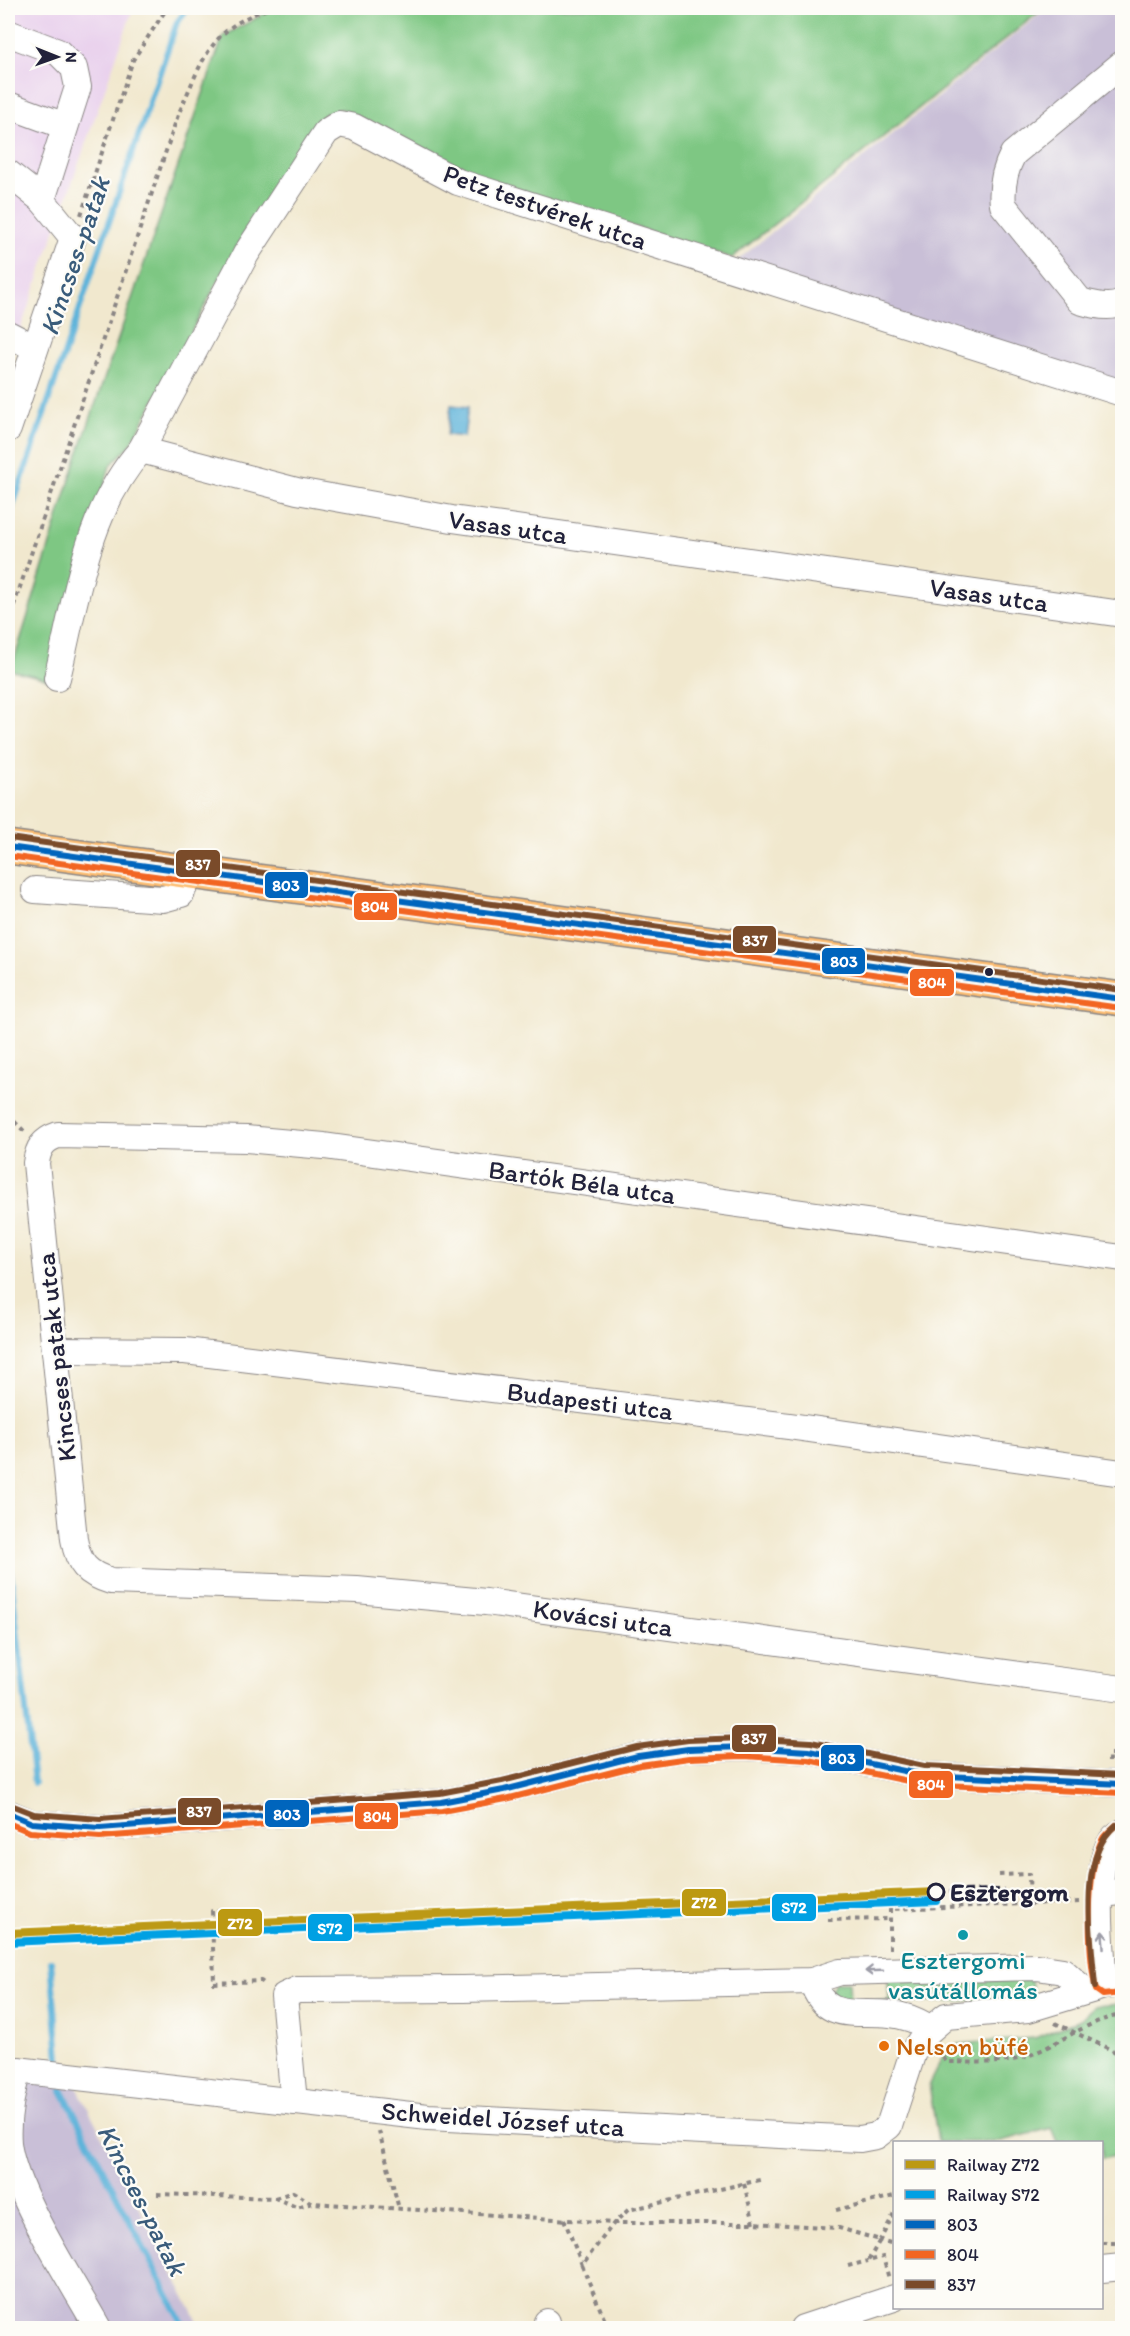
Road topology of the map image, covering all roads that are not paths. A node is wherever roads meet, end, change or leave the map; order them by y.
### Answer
1 (8, 33) edge
2 (1122, 64) edge
3 (8, 105) edge
4 (66, 126) junction
5 (8, 173) edge
6 (42, 200) junction
7 (1122, 303) edge
8 (8, 334) edge
9 (35, 348) junction
10 (1122, 393) edge
11 (8, 429) edge
12 (141, 450) junction
13 (1122, 614) edge
14 (57, 678) dead end
15 (8, 847) edge
16 (191, 870) junction
17 (35, 890) dead end
18 (1122, 999) edge
19 (42, 1145) joint
20 (1122, 1258) edge
21 (55, 1350) junction
22 (1122, 1473) edge
23 (83, 1568) joint
24 (1122, 1689) edge
25 (1119, 1774) edge
26 (8, 1813) edge
27 (1122, 1832) edge
28 (1112, 1864) edge
29 (1101, 1896) edge
30 (812, 1980) junction
31 (1104, 1987) edge
32 (927, 2031) junction
33 (13, 2070) edge
34 (294, 2102) junction
35 (1122, 2267) edge
36 (1103, 2269) edge
37 (893, 2292) edge
38 (98, 2328) edge
39 (803, 2328) edge

1 - 4 street
2 - 7 street
3 - 4 street
4 - 6 street
5 - 6 street
6 - 9 street
8 - 9 street
9 - 11 street
10 - 12 street, Petz testvérek utca
12 - 13 street, Vasas utca
12 - 14 street
15 - 16 main road
16 - 17 street
16 - 18 main road
19 - 20 street, Bartók Béla utca
19 - 21 street, Kincses patak utca
21 - 22 street, Budapesti utca
21 - 23 street, Kincses patak utca
23 - 24 street, Kovácsi utca
25 - 26 street
27 - 28 street
28 - 29 street
31 -> 29 street
31 -> 30 street
30 - 32 street
30 - 34 street
31 - 32 street
32 - 34 street, Schweidel József utca
33 - 34 street, Schweidel József utca
33 - 38 street
35 - 36 street
37 - 39 street

